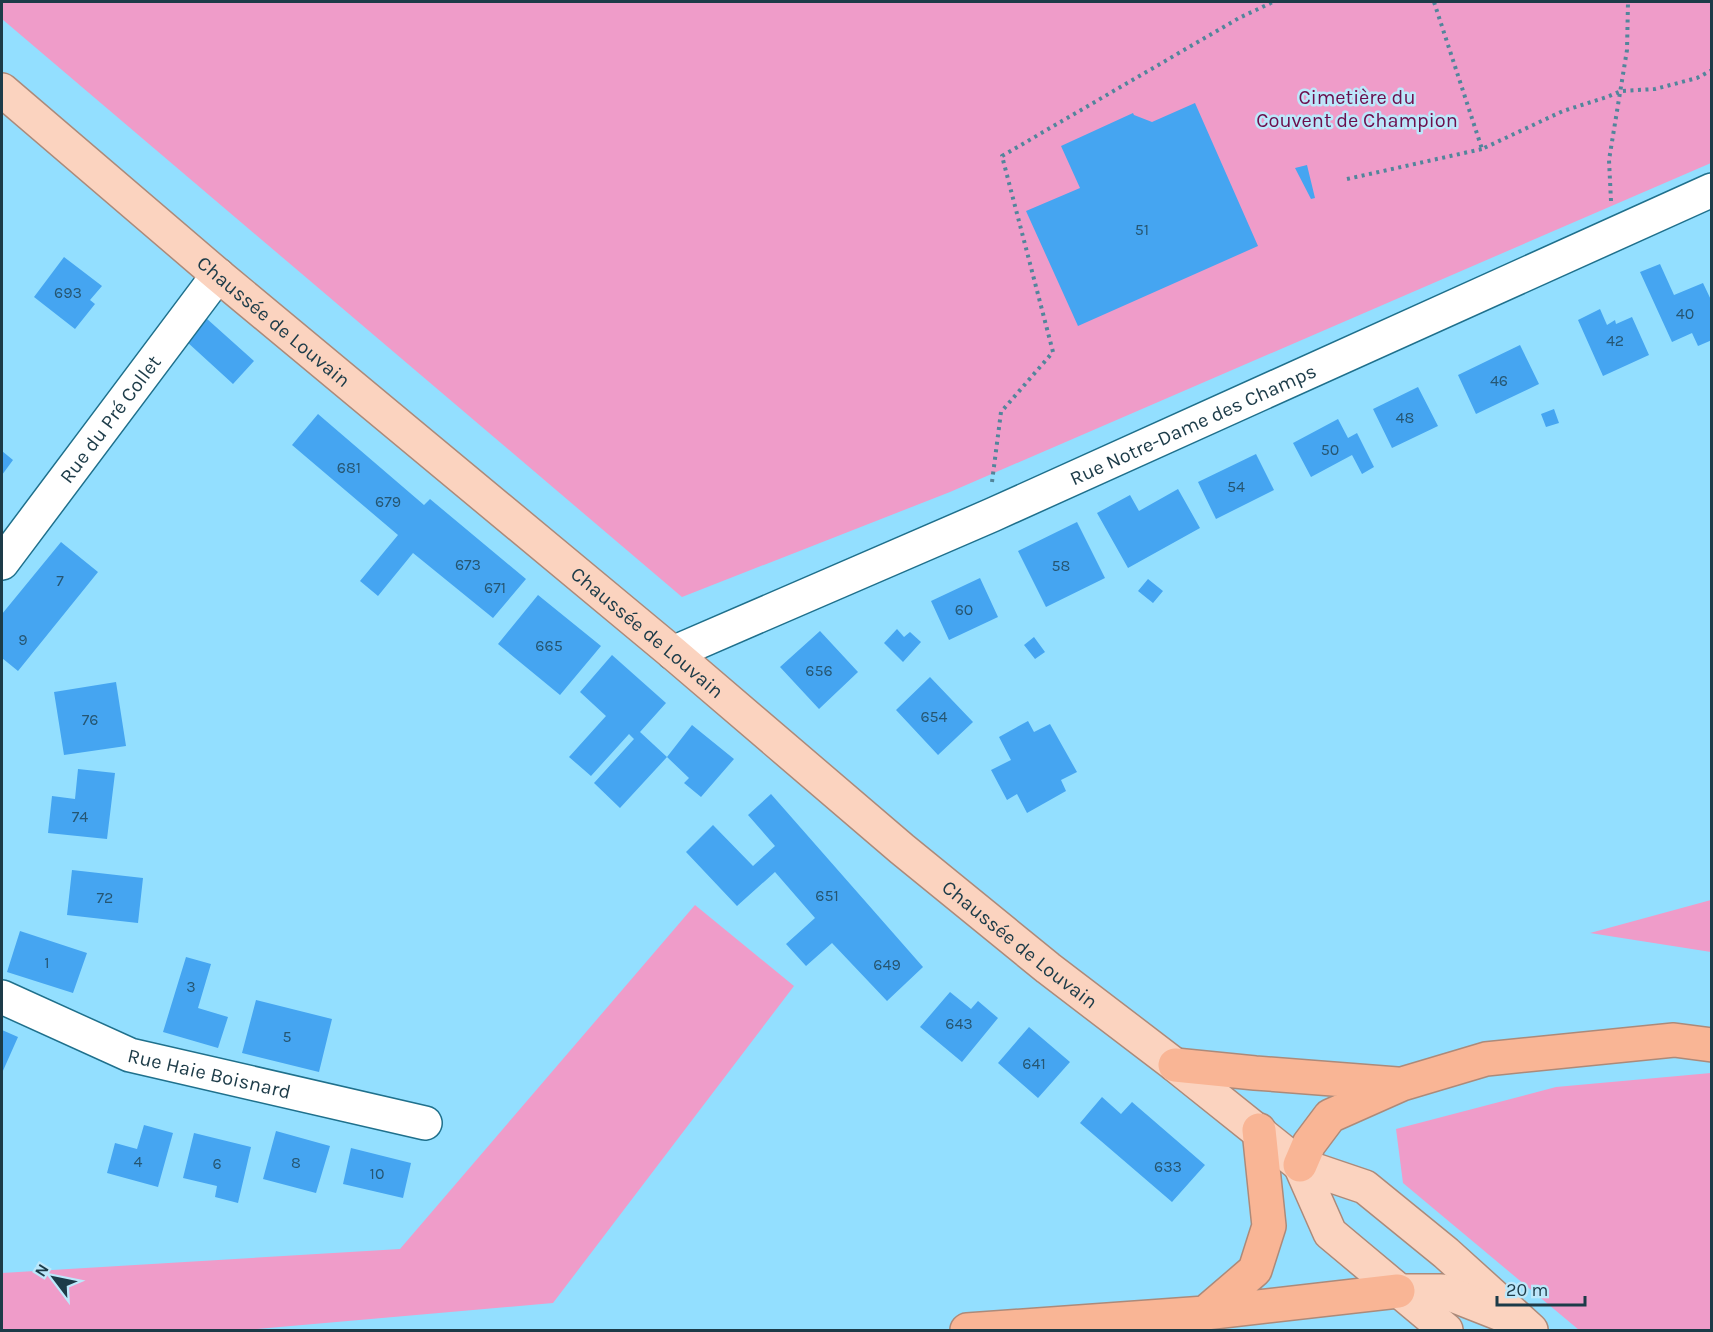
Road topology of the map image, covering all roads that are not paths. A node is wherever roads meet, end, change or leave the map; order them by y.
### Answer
1 (2, 90) edge
2 (1712, 190) edge
3 (218, 275) junction
4 (2, 563) edge
5 (673, 653) junction
6 (2, 996) edge
7 (1712, 1044) edge
8 (1175, 1065) junction
9 (1402, 1084) junction
10 (425, 1123) dead end
11 (1259, 1130) junction
12 (1300, 1164) junction
13 (1398, 1291) junction
14 (1205, 1314) junction
15 (1526, 1326) edge
16 (967, 1330) edge
17 (1446, 1330) edge

1 - 3 main road, Chaussée de Louvain
2 - 5 street, Rue Notre-Dame des Champs
3 - 4 street, Rue du Pré Collet
3 - 5 main road, Chaussée de Louvain
5 - 8 main road, Chaussée de Louvain
6 - 10 street, Rue Haie Boisnard
7 - 9 highway
8 - 9 highway
8 - 11 main road, Chaussée de Louvain
9 - 12 highway
11 - 12 main road, Chaussée de Louvain
11 - 14 highway
12 - 13 main road, Chaussée de Louvain
12 - 15 main road, Chaussée de Louvain
13 - 14 highway
13 - 15 main road
13 - 17 main road, Chaussée de Louvain
14 - 16 highway

